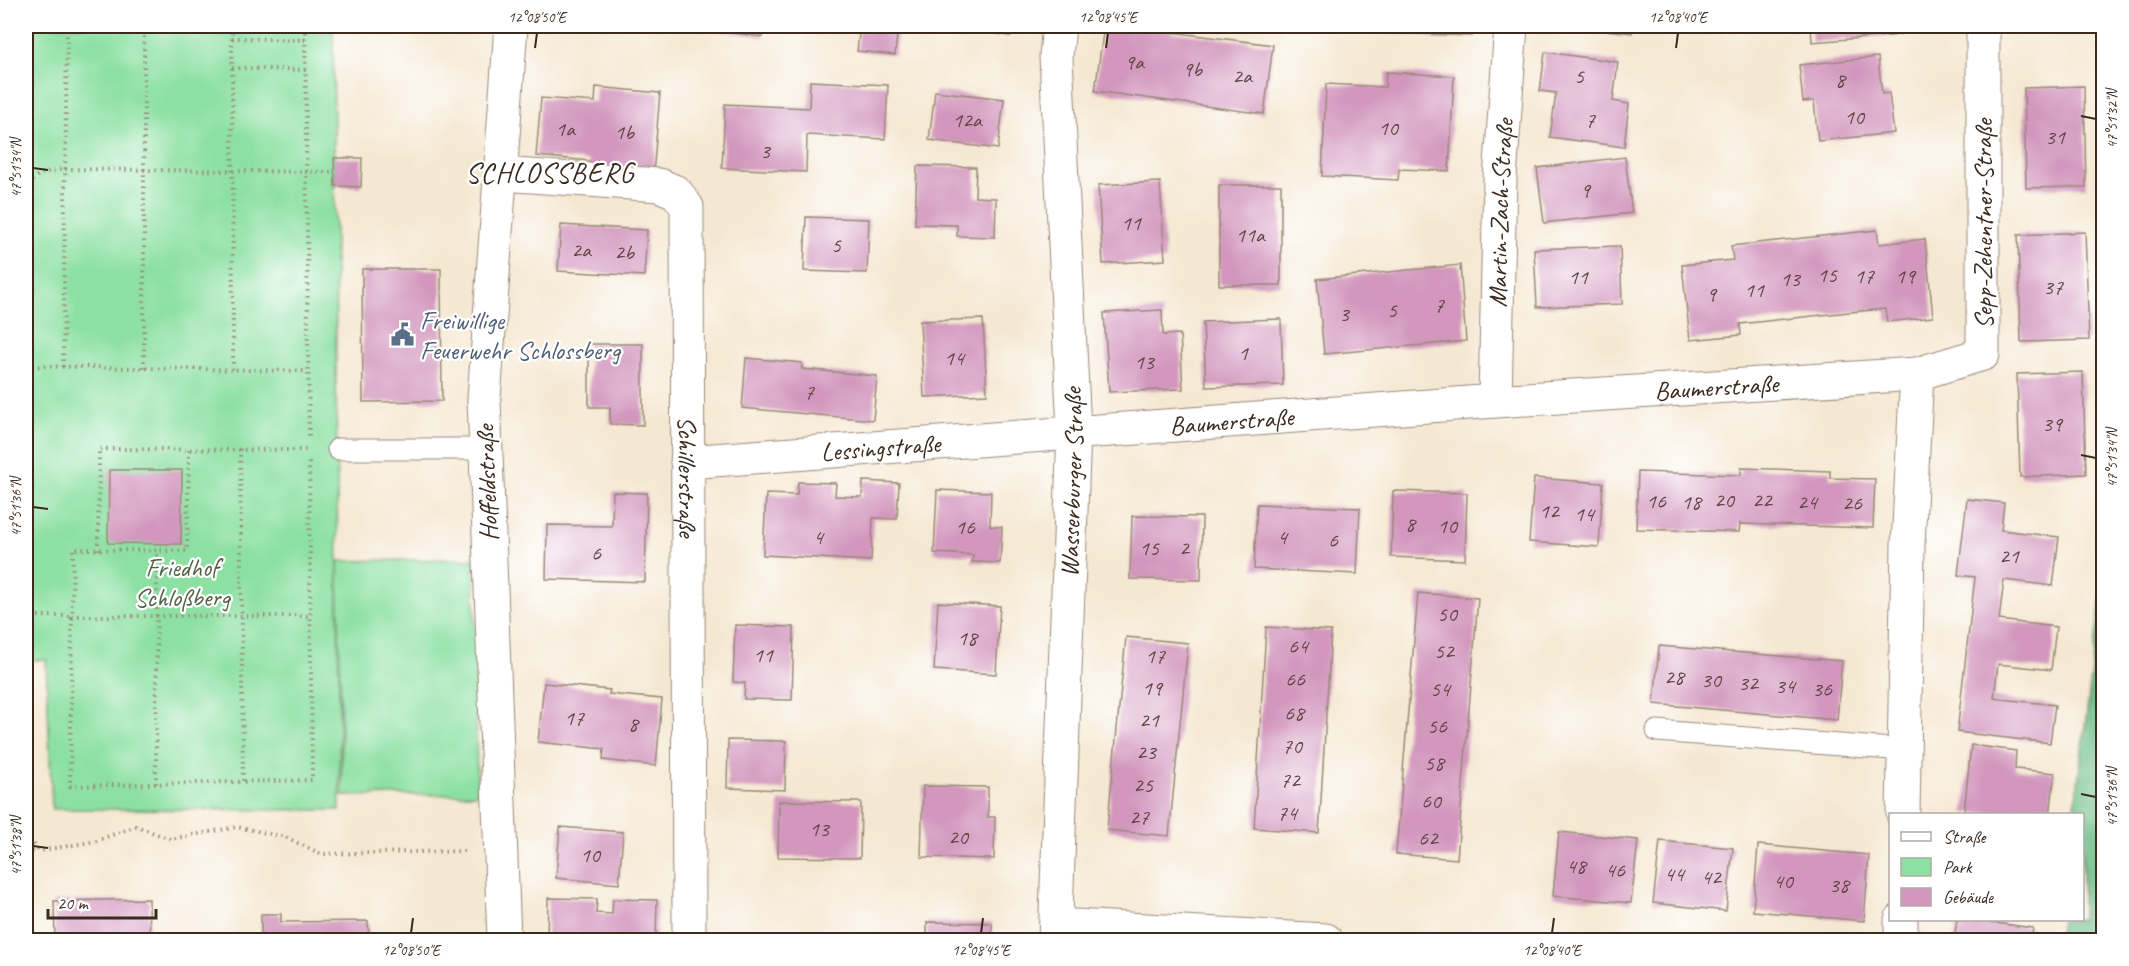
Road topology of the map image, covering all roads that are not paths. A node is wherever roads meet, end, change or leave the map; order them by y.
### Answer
1 (511, 26) edge
2 (1059, 26) edge
3 (1511, 26) edge
4 (1983, 26) edge
5 (501, 174) junction
6 (1917, 374) junction
7 (1496, 401) junction
8 (1074, 431) junction
9 (338, 449) road end
10 (486, 449) junction
11 (687, 462) junction
12 (1657, 731) dead end
13 (1905, 750) junction
14 (1904, 813) edge
15 (1901, 921) edge
16 (1056, 933) edge
17 (504, 940) edge
18 (689, 940) edge
19 (1326, 940) edge
20 (1901, 940) edge

1 - 5 street, Hoffeldstraße
2 - 8 street, Wasserburger Straße
3 - 7 street, Martin-Zach-Straße
4 - 6 street, Sepp-Zehentner-Straße
5 - 10 street, Hoffeldstraße
5 - 11 street, Schillerstraße
6 - 7 street, Baumerstraße
6 - 13 street
7 - 8 street, Baumerstraße
8 - 11 street, Lessingstraße
8 - 16 street, Wasserburger Straße
9 - 10 lane
10 - 17 street, Hoffeldstraße
11 - 18 street, Schillerstraße
12 - 13 lane
13 - 14 street
15 - 20 street
16 - 19 street

